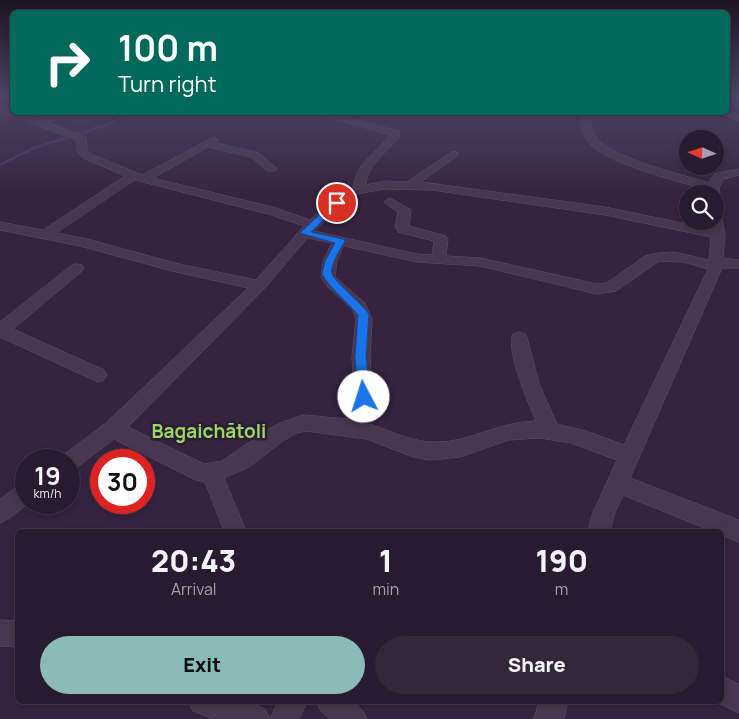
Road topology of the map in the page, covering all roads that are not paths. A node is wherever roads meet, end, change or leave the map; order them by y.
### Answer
1 (59, 130) edge
2 (382, 130) edge
3 (587, 130) edge
4 (453, 154) dead end
5 (271, 169) dead end
6 (739, 172) edge
7 (139, 177) junction
8 (410, 185) junction
9 (696, 185) edge
10 (715, 185) edge
11 (360, 189) junction
12 (390, 202) dead end
13 (0, 226) edge
14 (308, 229) junction
15 (717, 230) edge
16 (45, 235) junction
17 (718, 235) junction
18 (340, 241) junction
19 (438, 259) junction
20 (717, 264) junction
21 (739, 264) edge
22 (77, 268) dead end
23 (259, 286) junction
24 (0, 331) edge
25 (519, 338) dead end
26 (98, 376) dead end
27 (354, 428) junction
28 (113, 429) junction
29 (551, 431) junction
30 (80, 454) edge
31 (630, 456) junction
32 (212, 474) junction
33 (618, 483) junction
34 (15, 501) edge
35 (0, 512) edge
36 (234, 529) edge
37 (600, 529) edge
38 (739, 531) edge
39 (0, 633) edge
40 (15, 634) edge
41 (724, 692) edge
42 (739, 699) edge
43 (212, 704) edge
44 (292, 704) edge
45 (334, 704) edge
46 (553, 704) edge
47 (255, 719) edge
48 (284, 719) edge
49 (352, 719) edge
50 (549, 719) edge

1 - 7 street
2 - 11 street
3 - 9 street
4 - 8 street
5 - 7 street
6 - 10 street
7 - 14 street
7 - 16 street
8 - 11 street
8 - 17 street
11 - 14 street
12 - 19 street
13 - 16 street
14 - 18 street
14 - 23 street
15 - 17 street
16 - 23 street
17 - 20 street
18 - 19 street
18 - 27 street
19 - 20 street
20 - 21 street
20 - 31 street
22 - 24 street
23 - 28 street
24 - 26 street
25 - 29 street
27 - 29 street
27 - 32 street
28 - 30 street
28 - 32 street
29 - 31 street
31 - 33 street
32 - 36 street
33 - 37 street
33 - 38 street
34 - 35 street
39 - 40 street
41 - 42 street
43 - 47 street
44 - 48 street
45 - 49 street
46 - 50 street

